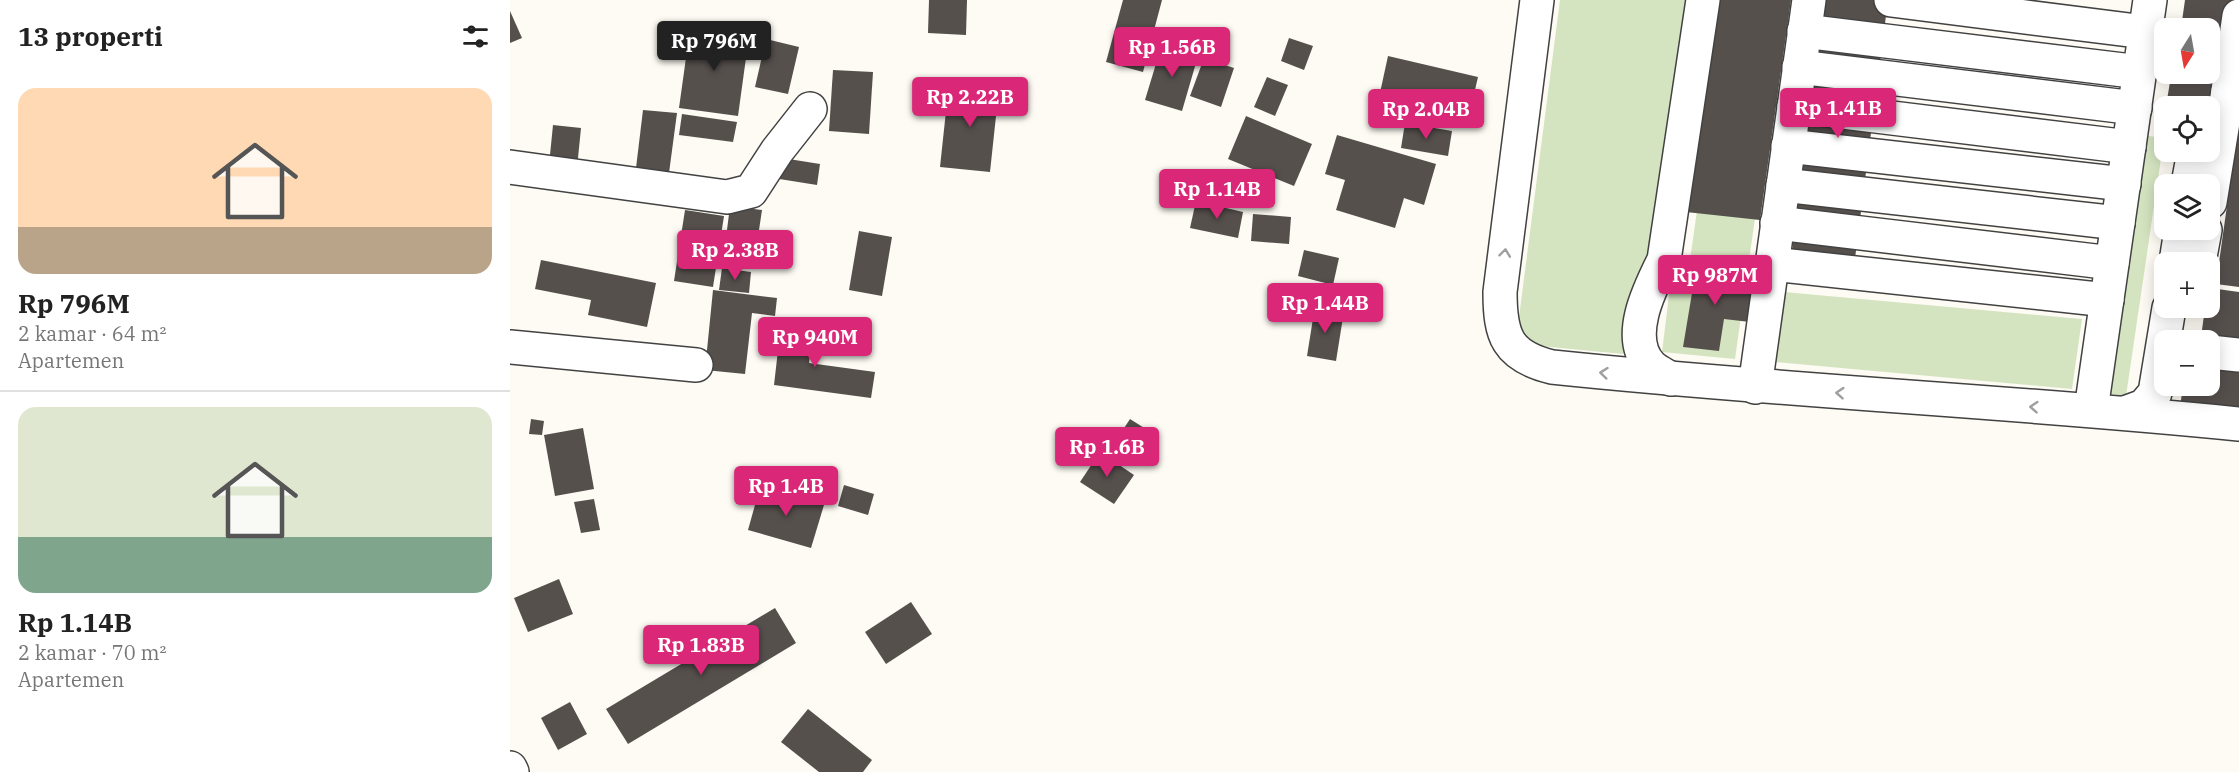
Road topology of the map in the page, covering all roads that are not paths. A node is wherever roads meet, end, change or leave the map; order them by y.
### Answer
1 (1537, 0) edge
2 (1703, 0) edge
3 (1891, 0) edge
4 (2150, 0) edge
5 (1807, 15) edge
6 (2239, 16) edge
7 (2145, 32) junction
8 (1800, 67) junction
9 (2140, 72) junction
10 (2234, 91) edge
11 (1794, 106) junction
12 (2134, 108) junction
13 (810, 109) dead end
14 (2220, 122) edge
15 (1788, 147) junction
16 (2129, 147) junction
17 (510, 167) edge
18 (2124, 184) junction
19 (1783, 185) junction
20 (1777, 223) junction
21 (2118, 223) junction
22 (2112, 263) junction
23 (1772, 264) junction
24 (2107, 300) junction
25 (1761, 346) junction
26 (510, 347) edge
27 (2220, 353) edge
28 (2239, 356) edge
29 (696, 365) dead end
30 (1671, 379) junction
31 (1719, 383) junction
32 (1755, 387) junction
33 (1797, 389) junction
34 (2159, 396) edge
35 (2099, 407) junction
36 (2239, 424) edge
37 (510, 768) edge
38 (512, 772) edge

30 -> 1 street
2 - 30 street
3 - 7 street
4 - 7 street
5 - 8 street
5 - 9 street
6 - 10 street
7 - 9 street
8 - 11 street
8 - 12 street
9 - 12 street
10 - 14 street
11 - 15 street
11 - 16 street
12 - 16 street
13 - 17 street
15 - 18 street
15 - 19 street
16 - 18 street
18 - 21 street
19 - 20 street
19 - 21 street
20 - 22 street
20 - 23 street
21 - 22 street
22 - 24 street
23 - 24 street
23 - 25 street
24 - 35 street
25 - 31 street
25 - 32 street
25 - 33 street
26 - 29 street
27 - 28 street
30 - 31 street
31 - 32 street
32 - 33 street
35 -> 33 street
34 - 35 street
34 - 36 street
37 - 38 street

